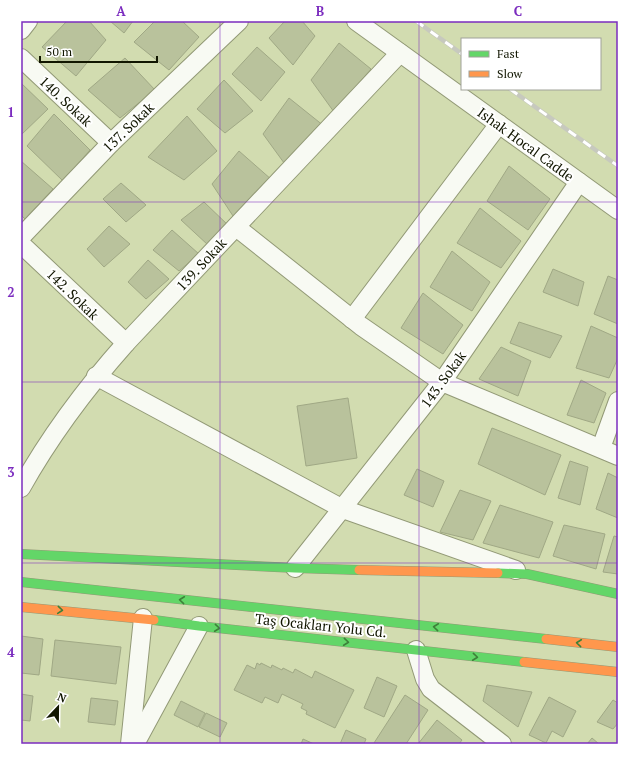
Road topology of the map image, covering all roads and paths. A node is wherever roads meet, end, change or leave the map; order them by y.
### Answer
1 (28, 21) edge
2 (239, 21) edge
3 (356, 21) edge
4 (21, 30) edge
5 (400, 53) junction
6 (21, 58) edge
7 (499, 124) junction
8 (111, 143) junction
9 (579, 182) junction
10 (618, 210) edge
11 (236, 228) junction
12 (21, 237) edge
13 (21, 244) edge
14 (352, 319) junction
15 (126, 343) junction
16 (96, 376) junction
17 (442, 382) junction
18 (618, 400) edge
19 (601, 448) junction
20 (618, 456) edge
21 (21, 488) edge
22 (343, 509) junction
23 (21, 554) edge
24 (295, 568) junction
25 (527, 574) junction
26 (21, 582) edge
27 (618, 594) edge
28 (21, 607) edge
29 (144, 618) junction
30 (199, 626) junction
31 (618, 647) edge
32 (416, 650) junction
33 (618, 672) edge
34 (496, 742) edge
35 (130, 744) edge
36 (135, 744) edge

1 - 4 street
2 - 8 street, 137. Sokak
3 - 5 street, Ishak Hocal Cadde
5 - 7 street, Ishak Hocal Cadde
5 - 11 street, 139. Sokak
6 - 8 street, 140. Sokak
7 - 9 street, Ishak Hocal Cadde
7 - 14 street
8 - 12 street, 137. Sokak
9 - 10 street, Ishak Hocal Cadde
9 - 17 street, 143. Sokak
11 - 14 street
11 - 15 street, 139. Sokak
13 - 15 street, 142. Sokak
14 - 17 street
15 - 16 street, 139. Sokak
16 - 21 street, 139. Sokak
16 - 22 street
17 - 19 street
17 - 22 street, 143. Sokak
18 - 19 street
19 - 20 street
22 - 24 street, 143. Sokak
22 - 25 street
23 - 24 main road
24 - 25 main road
25 - 27 main road
31 -> 26 main road, Taş Ocakları Yolu Cd.
28 -> 29 main road, Taş Ocakları Yolu Cd.
29 - 30 main road, Taş Ocakları Yolu Cd.
29 - 35 street
30 -> 32 main road, Taş Ocakları Yolu Cd.
30 - 36 street
32 -> 33 main road, Taş Ocakları Yolu Cd.
32 - 34 street

